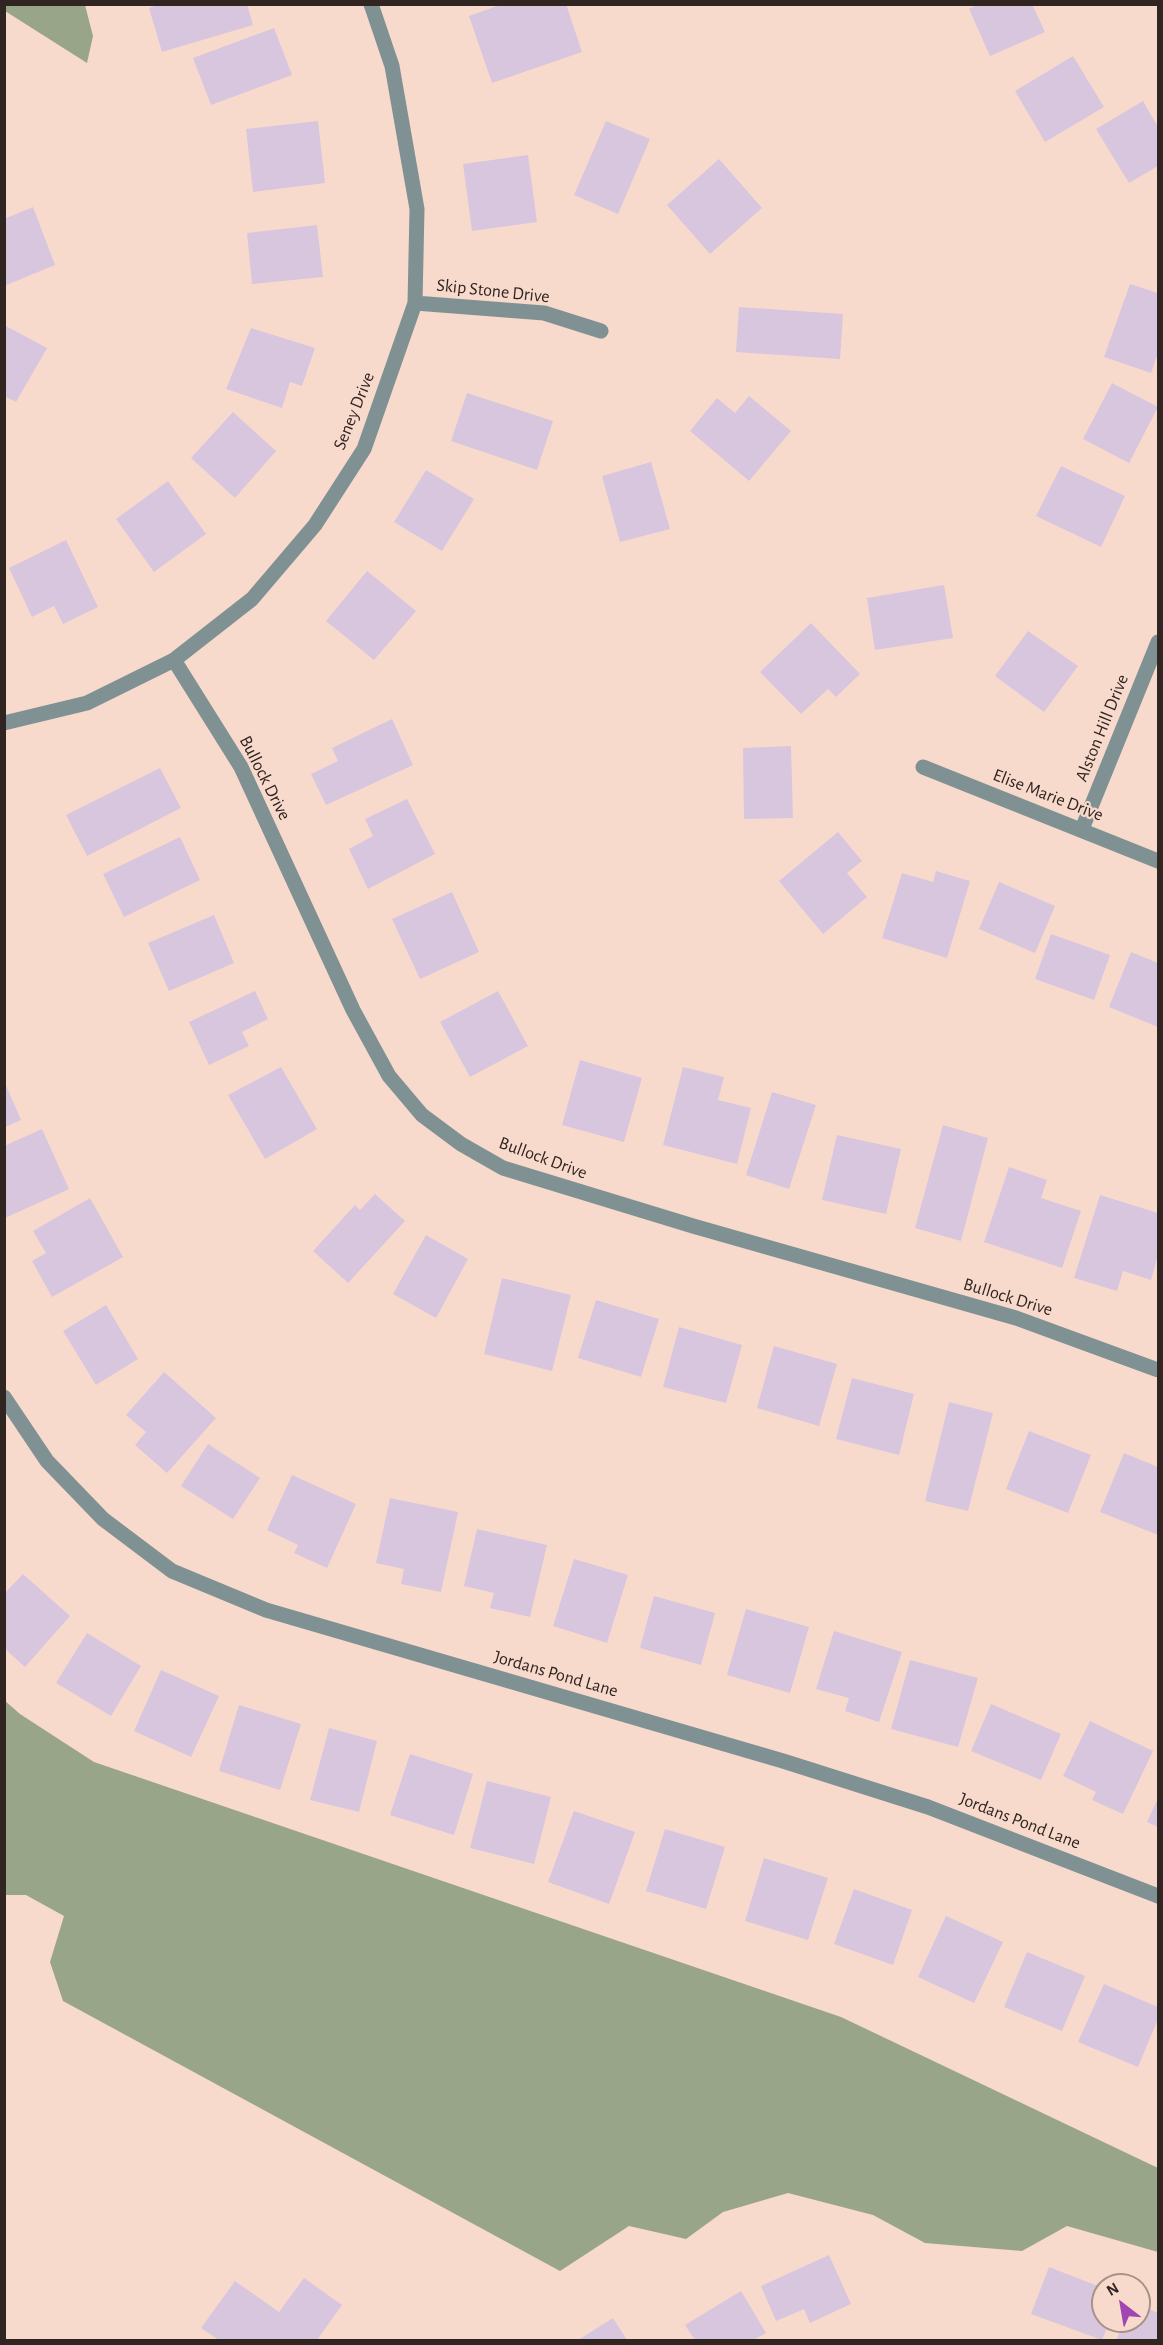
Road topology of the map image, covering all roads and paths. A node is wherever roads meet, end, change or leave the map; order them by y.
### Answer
1 (370, 4) edge
2 (416, 303) junction
3 (601, 331) dead end
4 (1158, 642) edge
5 (174, 660) junction
6 (4, 723) edge
7 (923, 767) dead end
8 (1082, 829) junction
9 (1158, 861) edge
10 (1158, 1370) edge
11 (4, 1397) edge
12 (1158, 1896) edge

1 - 2 street, Seney Drive
2 - 3 street, Skip Stone Drive
2 - 5 street, Seney Drive
4 - 8 street, Alston Hill Drive
5 - 6 street, Seney Drive
5 - 10 street, Bullock Drive
7 - 8 street, Elise Marie Drive
8 - 9 street, Elise Marie Drive
11 - 12 street, Jordans Pond Lane

